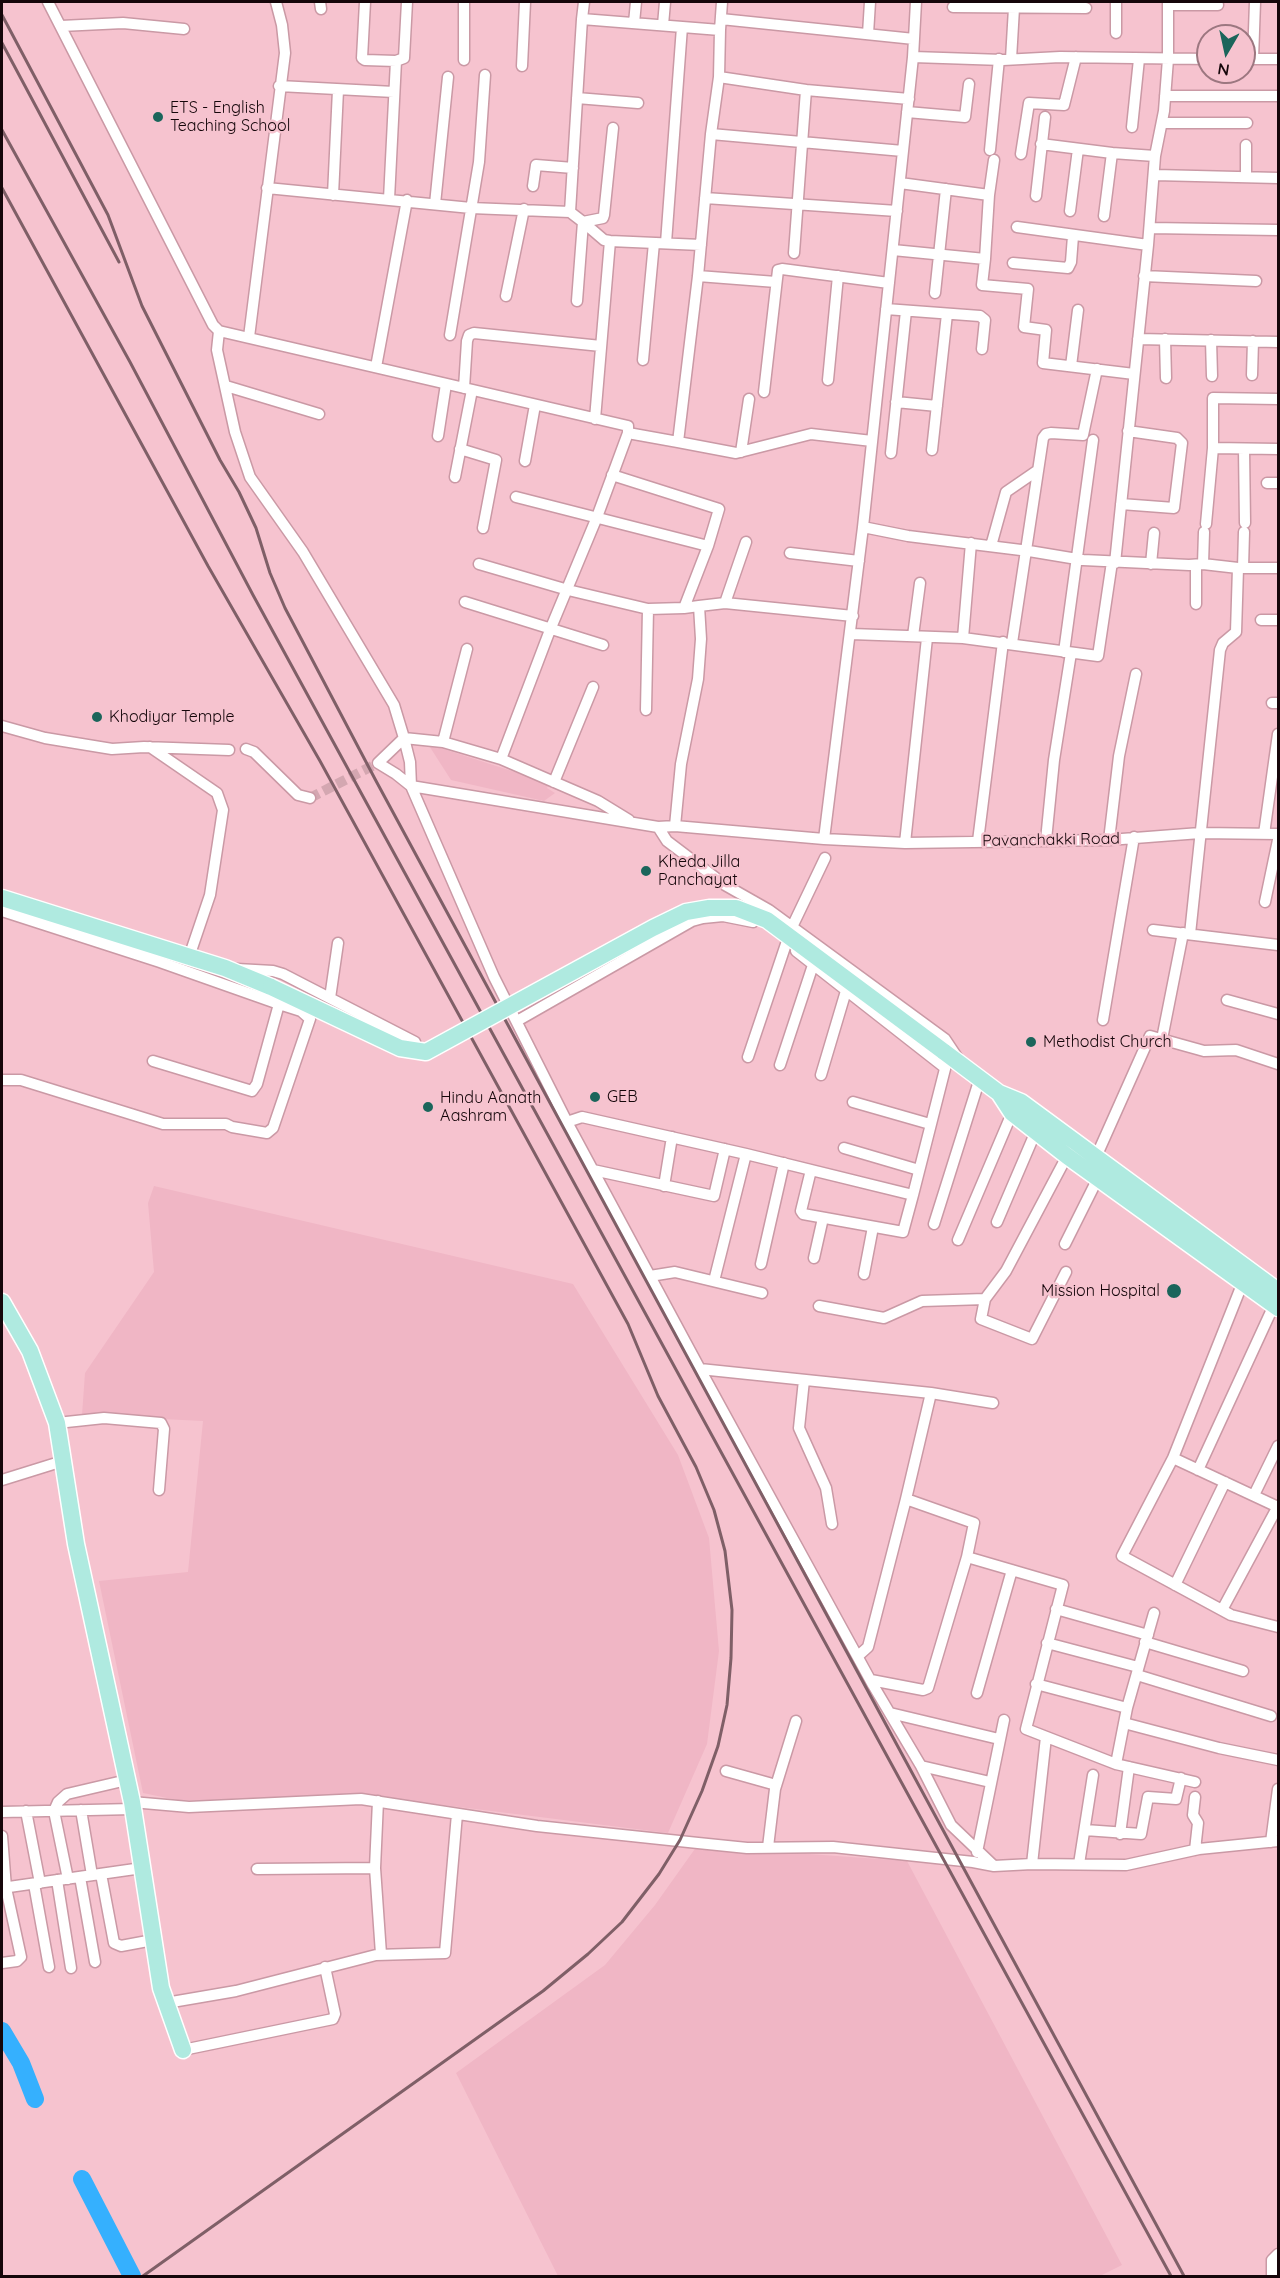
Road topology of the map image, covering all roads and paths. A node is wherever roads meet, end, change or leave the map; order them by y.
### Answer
1 (48, 2) edge
2 (276, 2) edge
3 (365, 2) edge
4 (407, 2) edge
5 (464, 2) edge
6 (525, 2) edge
7 (584, 2) edge
8 (636, 2) edge
9 (665, 2) edge
10 (722, 2) edge
11 (870, 2) edge
12 (916, 2) edge
13 (1116, 2) edge
14 (1255, 2) edge
15 (1168, 3) edge
16 (985, 5) edge
17 (1218, 5) dead end
18 (953, 8) dead end
19 (1014, 8) junction
20 (1086, 8) dead end
21 (582, 19) junction
22 (634, 23) junction
23 (720, 24) junction
24 (1253, 24) edge
25 (663, 25) junction
26 (61, 26) junction
27 (682, 27) junction
28 (184, 29) dead end
29 (1116, 33) dead end
30 (868, 34) junction
31 (914, 39) junction
32 (914, 57) junction
33 (1076, 57) junction
34 (1139, 58) junction
35 (1005, 59) junction
36 (1168, 59) junction
37 (1196, 59) edge
38 (1256, 59) edge
39 (1278, 59) edge
40 (464, 60) dead end
41 (396, 61) junction
42 (522, 66) dead end
43 (485, 75) dead end
44 (447, 77) dead end
45 (719, 77) junction
46 (969, 84) dead end
47 (279, 86) junction
48 (338, 90) junction
49 (806, 90) junction
50 (394, 92) junction
51 (1166, 96) junction
52 (1278, 96) edge
53 (577, 98) junction
54 (909, 99) junction
55 (638, 103) dead end
56 (907, 112) junction
57 (1045, 117) dead end
58 (1162, 123) junction
59 (1247, 123) dead end
60 (1132, 127) dead end
61 (613, 128) dead end
62 (711, 134) junction
63 (801, 142) junction
64 (1041, 144) junction
65 (1246, 145) dead end
66 (1078, 149) junction
67 (903, 151) junction
68 (1112, 153) junction
69 (1022, 154) dead end
70 (1155, 156) junction
71 (573, 168) junction
72 (1155, 175) junction
73 (1246, 177) junction
74 (1278, 178) edge
75 (900, 183) junction
76 (533, 186) dead end
77 (267, 188) junction
78 (946, 189) junction
79 (333, 195) junction
80 (989, 195) junction
81 (1036, 196) dead end
82 (705, 198) junction
83 (389, 199) junction
84 (407, 200) junction
85 (797, 203) junction
86 (435, 204) junction
87 (471, 208) junction
88 (524, 209) junction
89 (897, 211) junction
90 (1070, 211) dead end
91 (570, 212) junction
92 (1104, 216) dead end
93 (583, 222) junction
94 (1017, 227) dead end
95 (1150, 228) junction
96 (1278, 230) edge
97 (1073, 236) junction
98 (610, 241) junction
99 (654, 243) junction
100 (666, 243) junction
101 (701, 245) junction
102 (1148, 245) junction
103 (893, 250) junction
104 (794, 253) dead end
105 (939, 254) junction
106 (985, 259) junction
107 (1013, 262) dead end
108 (698, 276) junction
109 (838, 276) junction
110 (1144, 276) junction
111 (1256, 281) dead end
112 (776, 282) junction
113 (889, 283) junction
114 (935, 293) dead end
115 (506, 296) dead end
116 (577, 301) dead end
117 (886, 309) junction
118 (1078, 310) dead end
119 (906, 311) junction
120 (946, 314) junction
121 (219, 331) junction
122 (450, 335) dead end
123 (249, 337) junction
124 (1138, 339) junction
125 (1165, 339) junction
126 (1211, 340) junction
127 (1253, 341) junction
128 (1278, 342) edge
129 (601, 346) junction
130 (982, 349) dead end
131 (643, 360) dead end
132 (1071, 366) junction
133 (376, 368) junction
134 (1096, 369) junction
135 (1134, 374) junction
136 (1252, 375) dead end
137 (1212, 376) dead end
138 (1166, 378) dead end
139 (828, 380) dead end
140 (447, 384) junction
141 (226, 386) junction
142 (468, 389) junction
143 (765, 392) dead end
144 (749, 399) dead end
145 (1278, 399) edge
146 (896, 402) junction
147 (535, 405) junction
148 (937, 406) junction
149 (319, 414) dead end
150 (595, 419) junction
151 (1128, 431) junction
152 (628, 433) junction
153 (438, 436) dead end
154 (1093, 440) dead end
155 (872, 441) junction
156 (678, 442) junction
157 (1213, 448) junction
158 (460, 449) junction
159 (1244, 449) junction
160 (1278, 449) edge
161 (932, 450) dead end
162 (741, 452) junction
163 (891, 453) dead end
164 (525, 461) dead end
165 (1038, 470) junction
166 (612, 475) junction
167 (455, 477) dead end
168 (516, 497) dead end
169 (1121, 504) junction
170 (597, 517) junction
171 (862, 527) junction
172 (483, 528) dead end
173 (1154, 533) dead end
174 (746, 542) dead end
175 (971, 543) junction
176 (708, 546) junction
177 (992, 546) junction
178 (1024, 550) junction
179 (790, 553) dead end
180 (1078, 559) junction
181 (859, 561) junction
182 (1113, 563) junction
183 (479, 564) dead end
184 (1151, 564) junction
185 (1200, 564) junction
186 (1240, 568) junction
187 (1278, 568) edge
188 (920, 583) dead end
189 (568, 590) junction
190 (465, 602) dead end
191 (725, 603) junction
192 (1196, 604) dead end
193 (699, 606) junction
194 (684, 608) junction
195 (648, 609) junction
196 (853, 616) junction
197 (1261, 620) dead end
198 (1278, 620) edge
199 (550, 630) junction
200 (851, 634) junction
201 (912, 636) junction
202 (927, 638) junction
203 (963, 638) junction
204 (1007, 643) junction
205 (603, 645) dead end
206 (467, 649) dead end
207 (1067, 652) junction
208 (1136, 674) dead end
209 (593, 687) dead end
210 (646, 710) dead end
211 (2, 726) edge
212 (1278, 734) edge
213 (404, 738) junction
214 (443, 742) junction
215 (150, 747) junction
216 (246, 748) dead end
217 (229, 750) dead end
218 (501, 759) junction
219 (554, 782) junction
220 (411, 786) junction
221 (310, 798) dead end
222 (629, 820) junction
223 (675, 826) junction
224 (658, 827) junction
225 (1200, 833) junction
226 (1264, 834) junction
227 (1278, 834) edge
228 (1134, 837) junction
229 (824, 838) junction
230 (1046, 840) junction
231 (1109, 840) junction
232 (1278, 840) edge
233 (978, 841) junction
234 (905, 843) junction
235 (825, 858) dead end
236 (2, 898) edge
237 (1265, 902) dead end
238 (2, 911) edge
239 (792, 927) junction
240 (1153, 930) dead end
241 (1186, 934) junction
242 (338, 943) dead end
243 (786, 944) junction
244 (1278, 945) edge
245 (189, 957) junction
246 (813, 965) junction
247 (225, 968) junction
248 (846, 991) junction
249 (330, 998) junction
250 (1227, 1000) dead end
251 (279, 1004) junction
252 (1278, 1014) edge
253 (1103, 1020) dead end
254 (517, 1021) junction
255 (1162, 1039) junction
256 (415, 1042) dead end
257 (748, 1057) dead end
258 (949, 1059) junction
259 (153, 1061) dead end
260 (1278, 1064) edge
261 (780, 1065) dead end
262 (820, 1075) dead end
263 (980, 1078) junction
264 (2, 1080) edge
265 (999, 1093) junction
266 (853, 1102) dead end
267 (1012, 1113) junction
268 (567, 1122) junction
269 (930, 1124) junction
270 (1035, 1131) junction
271 (672, 1137) junction
272 (844, 1148) dead end
273 (725, 1149) junction
274 (746, 1154) junction
275 (1067, 1156) junction
276 (1096, 1157) junction
277 (784, 1163) junction
278 (593, 1170) junction
279 (811, 1170) junction
280 (919, 1170) junction
281 (1098, 1178) junction
282 (664, 1186) junction
283 (913, 1196) junction
284 (823, 1218) junction
285 (997, 1222) dead end
286 (934, 1224) dead end
287 (873, 1227) junction
288 (958, 1240) dead end
289 (1065, 1244) dead end
290 (814, 1258) dead end
291 (761, 1264) dead end
292 (1066, 1272) dead end
293 (864, 1274) dead end
294 (650, 1276) junction
295 (714, 1281) junction
296 (1243, 1282) junction
297 (762, 1293) dead end
298 (985, 1299) junction
299 (1277, 1301) edge
300 (2, 1302) edge
301 (819, 1306) dead end
302 (700, 1369) junction
303 (804, 1380) junction
304 (931, 1393) junction
305 (993, 1403) dead end
306 (57, 1423) junction
307 (1278, 1446) edge
308 (1173, 1458) junction
309 (63, 1461) junction
310 (1198, 1470) junction
311 (2, 1480) edge
312 (1225, 1482) junction
313 (159, 1490) dead end
314 (1254, 1495) junction
315 (906, 1499) junction
316 (1278, 1506) edge
317 (832, 1524) dead end
318 (967, 1557) junction
319 (1012, 1570) junction
320 (1175, 1585) junction
321 (1056, 1609) junction
322 (1222, 1610) junction
323 (1154, 1612) dead end
324 (1278, 1627) edge
325 (1146, 1638) junction
326 (1047, 1643) junction
327 (858, 1656) junction
328 (1137, 1671) junction
329 (1243, 1671) dead end
330 (871, 1680) junction
331 (1036, 1684) junction
332 (978, 1694) dead end
333 (1127, 1708) junction
334 (890, 1713) junction
335 (1271, 1716) dead end
336 (1004, 1720) dead end
337 (796, 1721) dead end
338 (1124, 1723) junction
339 (1046, 1737) junction
340 (999, 1739) junction
341 (1278, 1760) edge
342 (1116, 1764) junction
343 (921, 1766) junction
344 (1129, 1767) junction
345 (726, 1771) dead end
346 (1094, 1775) dead end
347 (1181, 1778) junction
348 (127, 1780) junction
349 (990, 1782) junction
350 (1195, 1782) dead end
351 (776, 1785) junction
352 (1278, 1789) edge
353 (1195, 1797) dead end
354 (378, 1801) junction
355 (132, 1806) junction
356 (1277, 1807) edge
357 (81, 1810) junction
358 (26, 1811) junction
359 (54, 1811) junction
360 (2, 1812) edge
361 (457, 1814) junction
362 (1084, 1830) junction
363 (1120, 1834) junction
364 (2, 1836) edge
365 (1275, 1841) edge
366 (768, 1847) junction
367 (1195, 1850) junction
368 (977, 1852) junction
369 (2, 1861) edge
370 (1032, 1864) junction
371 (1078, 1864) junction
372 (994, 1866) junction
373 (142, 1868) junction
374 (375, 1868) junction
375 (257, 1869) dead end
376 (96, 1875) junction
377 (74, 1878) junction
378 (57, 1880) junction
379 (37, 1883) junction
380 (4, 1888) edge
381 (153, 1940) junction
382 (381, 1954) junction
383 (95, 1962) dead end
384 (2, 1963) edge
385 (49, 1967) dead end
386 (325, 1967) junction
387 (71, 1968) dead end
388 (166, 2003) junction
389 (183, 2050) joint
390 (1278, 2254) edge
391 (1272, 2277) edge

1 - 26 street
2 - 47 street
3 - 41 street
4 - 41 street
5 - 40 street
6 - 42 street
7 - 21 street
8 - 22 street
9 - 25 street
10 - 23 street
11 - 30 street
12 - 31 street
13 - 29 street
14 - 24 street
15 - 17 street
15 - 36 street
16 - 18 street
16 - 19 street
19 - 20 street
19 - 35 street
21 - 22 street
21 - 53 street
22 - 25 street
23 - 27 street
23 - 30 street
23 - 45 street
25 - 27 street
26 - 28 street
26 - 121 street
27 - 100 street
30 - 31 street
31 - 32 street
32 - 35 street
32 - 54 street
33 - 34 street
33 - 35 street
33 - 69 street
34 - 36 street
34 - 60 street
35 - 80 street
36 - 37 street
36 - 51 street
38 - 39 street
41 - 50 street
43 - 87 street
44 - 86 street
45 - 49 street
45 - 62 street
46 - 56 street
47 - 48 street
47 - 77 street
48 - 50 street
48 - 79 street
49 - 54 street
49 - 63 street
50 - 83 street
51 - 52 street
51 - 58 street
53 - 55 street
53 - 71 street
54 - 56 street
56 - 67 street
57 - 64 street
58 - 59 street
58 - 70 street
61 - 93 street
62 - 63 street
62 - 82 street
63 - 67 street
63 - 85 street
64 - 66 street
64 - 81 street
65 - 73 street
66 - 68 street
66 - 90 street
67 - 75 street
68 - 70 street
68 - 92 street
70 - 72 street
71 - 76 street
71 - 91 street
72 - 73 street
72 - 95 street
73 - 74 street
75 - 78 street
75 - 89 street
77 - 79 street
77 - 123 street
78 - 80 street
78 - 105 street
79 - 83 street
80 - 106 street
82 - 85 street
82 - 101 street
83 - 84 street
84 - 86 street
84 - 133 street
85 - 89 street
85 - 104 street
86 - 87 street
87 - 88 street
87 - 122 street
88 - 91 street
88 - 115 street
89 - 103 street
91 - 93 street
93 - 98 street
93 - 116 street
94 - 97 street
95 - 96 street
95 - 102 street
97 - 102 street
97 - 107 street
98 - 99 street
98 - 129 street
99 - 100 street
99 - 131 street
100 - 101 street
101 - 108 street
102 - 110 street
103 - 105 street
103 - 113 street
105 - 106 street
105 - 114 street
106 - 132 street
108 - 112 street
108 - 156 street
109 - 112 street
109 - 113 street
109 - 139 street
110 - 111 street
110 - 124 street
112 - 143 street
113 - 117 street
117 - 119 street
117 - 155 street
118 - 132 street
119 - 120 street
119 - 146 street
120 - 130 street
120 - 148 street
121 - 123 street
121 - 141 street
123 - 133 street
124 - 125 street
124 - 135 street
125 - 126 street
125 - 138 street
126 - 127 street
126 - 137 street
127 - 128 street
127 - 136 street
129 - 142 street
129 - 150 street
132 - 134 street
133 - 140 street
134 - 135 street
134 - 165 street
135 - 151 street
140 - 142 street
140 - 153 street
141 - 149 street
141 - 213 street
142 - 147 street
142 - 158 street
144 - 162 street
145 - 157 street
146 - 148 street
146 - 163 street
147 - 150 street
147 - 164 street
148 - 161 street
150 - 152 street
151 - 169 street
151 - 169 street
152 - 156 street
152 - 166 street
154 - 180 street
155 - 162 street
155 - 171 street
156 - 162 street
157 - 159 street
157 - 185 street
158 - 167 street
158 - 172 street
159 - 160 street
159 - 186 street
165 - 177 street
165 - 178 street
166 - 170 street
166 - 176 street
168 - 170 street
169 - 182 street
170 - 176 street
170 - 189 street
171 - 175 street
171 - 181 street
173 - 184 street
174 - 191 street
175 - 177 street
175 - 203 street
176 - 194 street
177 - 178 street
178 - 180 street
178 - 204 street
179 - 181 street
180 - 182 street
180 - 207 street
181 - 196 street
182 - 184 street
182 - 207 street
183 - 189 street
184 - 185 street
185 - 186 street
185 - 192 street
186 - 187 street
186 - 225 street
188 - 201 street
189 - 195 street
189 - 199 street
190 - 199 street
191 - 193 street
191 - 196 street
193 - 194 street
193 - 223 street
194 - 195 street
195 - 210 street
196 - 200 street
197 - 198 street
199 - 205 street
199 - 218 street
200 - 201 street
200 - 229 street
201 - 202 street
202 - 203 street
202 - 234 street
203 - 204 street
204 - 207 street
204 - 233 street
206 - 214 street
207 - 230 street
208 - 231 street
209 - 219 street
211 - 215 street
212 - 226 street
213 - 214 street
213 - 220 street
213 - 220 street
214 - 218 street
215 - 217 street
215 - 245 street
216 - 221 street
218 - 219 street
219 - 222 street
220 - 222 street
220 - 254 street
222 - 224 street, Pavanchakki Road
223 - 224 street, Pavanchakki Road
223 - 229 street, Pavanchakki Road
224 - 239 street
225 - 226 street, Pavanchakki Road
225 - 228 street, Pavanchakki Road
225 - 241 street
226 - 227 street, Pavanchakki Road
228 - 231 street, Pavanchakki Road
228 - 253 street
229 - 234 street, Pavanchakki Road
230 - 231 street, Pavanchakki Road
230 - 233 street, Pavanchakki Road
232 - 237 street
233 - 234 street, Pavanchakki Road
235 - 239 street
236 - 245 main road
238 - 251 street
239 - 258 street
240 - 241 street
241 - 244 street
241 - 255 street
242 - 249 street
243 - 246 street
243 - 254 street
243 - 257 street
245 - 247 main road
246 - 248 street
246 - 261 street
247 - 249 street
247 - 258 main road, bridge
248 - 258 street
248 - 262 street
249 - 256 street
250 - 252 street
251 - 259 street
251 - 264 street
254 - 268 street
255 - 260 street
255 - 276 street
258 - 263 main road
258 - 269 street
263 - 265 main road
263 - 286 street
265 - 267 main road
265 - 276 main road
266 - 269 street
267 - 270 main road
267 - 288 street
268 - 271 street
268 - 278 street
269 - 280 street
270 - 275 main road
270 - 285 street
271 - 273 street
271 - 282 street
272 - 280 street
273 - 274 street
273 - 282 street
274 - 277 street
274 - 295 street
275 - 281 main road
275 - 298 street
276 - 299 main road
277 - 279 street
277 - 291 street
278 - 282 street
278 - 294 street
279 - 283 street
279 - 284 street
280 - 283 street
281 - 289 street
281 - 296 main road
283 - 287 street
284 - 287 street
284 - 290 street
287 - 293 street
292 - 298 street
294 - 295 street
294 - 302 street
295 - 297 street
296 - 299 main road
296 - 308 street
298 - 301 street
299 - 310 street
300 - 306 main road
302 - 303 street
302 - 327 street
303 - 304 street
303 - 317 street
304 - 305 street
304 - 315 street
306 - 309 main road
306 - 313 street
307 - 314 street
308 - 310 street
308 - 320 street
309 - 311 street
309 - 348 main road
310 - 312 street
312 - 314 street
312 - 320 street
314 - 316 street
315 - 318 street
315 - 327 street
316 - 322 street
318 - 319 street
318 - 330 street
319 - 321 street
319 - 332 street
320 - 322 street
321 - 325 street
321 - 326 street
322 - 324 street
323 - 325 street
325 - 328 street
325 - 329 street
326 - 328 street
326 - 331 street
327 - 330 street
328 - 333 street
328 - 335 street
330 - 334 street
331 - 333 street
331 - 339 street
333 - 338 street
334 - 340 street
334 - 343 street
336 - 340 street
337 - 351 street
338 - 341 street
338 - 342 street
339 - 342 street
339 - 370 street
340 - 349 street
342 - 344 street
343 - 349 street
343 - 368 street
344 - 347 street
344 - 363 street
345 - 351 street
346 - 362 street
347 - 350 street
347 - 363 street
348 - 355 main road
348 - 359 street
349 - 368 street
351 - 366 street
352 - 356 street
353 - 367 street
354 - 355 street
354 - 361 street
354 - 374 street
355 - 357 street
355 - 373 main road
356 - 365 street
357 - 359 street
357 - 376 street
358 - 359 street
358 - 360 street
358 - 379 street
359 - 377 street
361 - 366 street
361 - 382 street
362 - 363 street
362 - 371 street
364 - 369 street
365 - 367 street
366 - 372 street
367 - 371 street
368 - 372 street
369 - 380 street
370 - 371 street
370 - 372 street
373 - 376 street
373 - 381 main road
374 - 375 street
374 - 382 street
376 - 377 street
376 - 381 street
377 - 378 street
377 - 383 street
378 - 379 street
378 - 387 street
379 - 380 street
379 - 385 street
380 - 384 street
381 - 388 main road
382 - 386 street
386 - 388 street
386 - 389 street
388 - 389 main road
390 - 391 street

